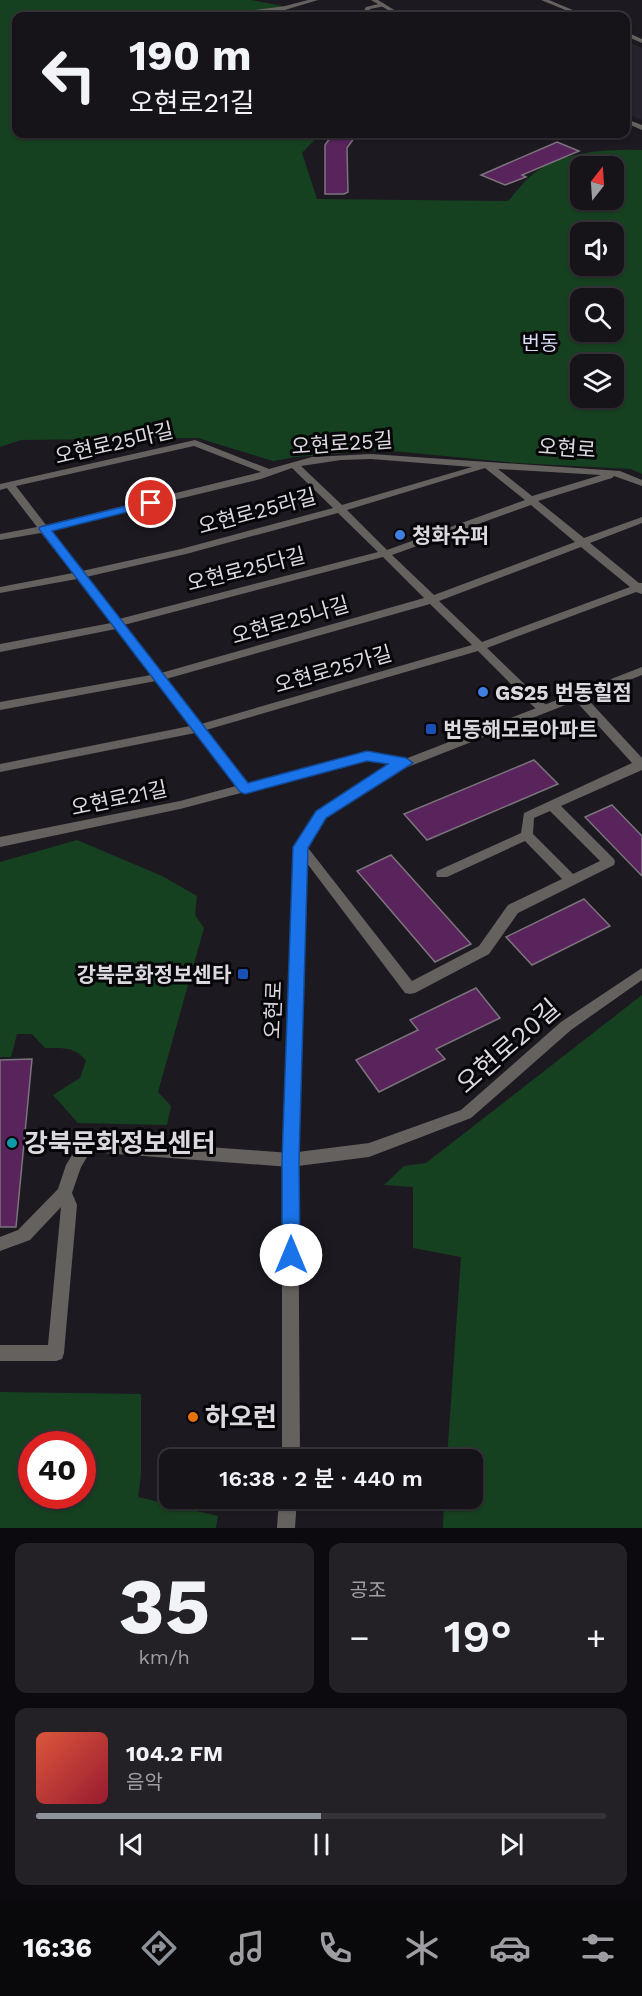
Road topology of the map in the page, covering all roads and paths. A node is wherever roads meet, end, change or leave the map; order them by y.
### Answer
1 (315, 0) edge
2 (374, 0) edge
3 (544, 0) edge
4 (382, 5) junction
5 (258, 10) dead end
6 (366, 12) edge
7 (393, 12) edge
8 (574, 12) edge
9 (295, 465) junction
10 (488, 465) junction
11 (268, 471) junction
12 (617, 473) junction
13 (642, 483) edge
14 (5, 486) edge
15 (533, 500) junction
16 (339, 510) junction
17 (642, 520) edge
18 (44, 529) junction
19 (0, 537) edge
20 (584, 543) junction
21 (384, 554) junction
22 (81, 576) junction
23 (641, 588) edge
24 (0, 590) edge
25 (431, 600) junction
26 (118, 623) junction
27 (479, 647) junction
28 (0, 648) edge
29 (642, 671) edge
30 (160, 677) junction
31 (578, 696) junction
32 (0, 706) edge
33 (543, 709) junction
34 (199, 728) junction
35 (406, 763) junction
36 (641, 766) edge
37 (0, 768) edge
38 (245, 789) junction
39 (553, 806) junction
40 (527, 835) junction
41 (0, 842) edge
42 (301, 847) junction
43 (442, 874) dead end
44 (571, 880) junction
45 (642, 973) edge
46 (290, 1160) junction
47 (64, 1193) junction
48 (0, 1244) edge
49 (0, 1353) edge
50 (291, 1449) edge
51 (287, 1509) edge
52 (286, 1528) edge

1 - 5 street
2 - 4 street
3 - 8 street
4 - 6 street
4 - 7 street
9 - 10 street, 오현로25길
9 - 11 street, 오현로25길
9 - 16 street, 오현로25라길
10 - 12 street, 오현로
10 - 15 street
10 - 16 street, 오현로25라길
11 - 14 street, 오현로25마길
11 - 18 street, 오현로25길
12 - 13 street, 오현로
12 - 15 street, 오현로25다길
14 - 18 street
15 - 20 street
15 - 21 street, 오현로25다길
16 - 21 street
16 - 22 street, 오현로25라길
17 - 20 street, 오현로25나길
18 - 19 street, 오현로25길
18 - 22 street
20 - 23 street
20 - 25 street, 오현로25나길
21 - 25 street
21 - 26 street, 오현로25다길
22 - 24 street, 오현로25라길
22 - 26 street
23 - 27 street, 오현로25가길
25 - 27 street
25 - 30 street, 오현로25나길
26 - 28 street, 오현로25다길
26 - 30 street
27 - 33 street
27 - 34 street, 오현로25가길
29 - 31 street, 오현로
30 - 32 street, 오현로25나길
30 - 34 street
31 - 33 street, 오현로
31 - 36 street
33 - 35 street, 오현로
34 - 37 street, 오현로25가길
34 - 38 street
35 - 38 street, 오현로21길
35 - 42 street, 오현로
36 - 39 street
38 - 41 street, 오현로21길
39 - 40 street
39 - 44 street
40 - 43 street
40 - 44 street
42 - 44 street
42 - 46 street, 오현로
45 - 46 street, 오현로20길
46 - 47 street, 오현로20길
46 - 50 street, 오현로
47 - 48 street
47 - 49 street
51 - 52 street

